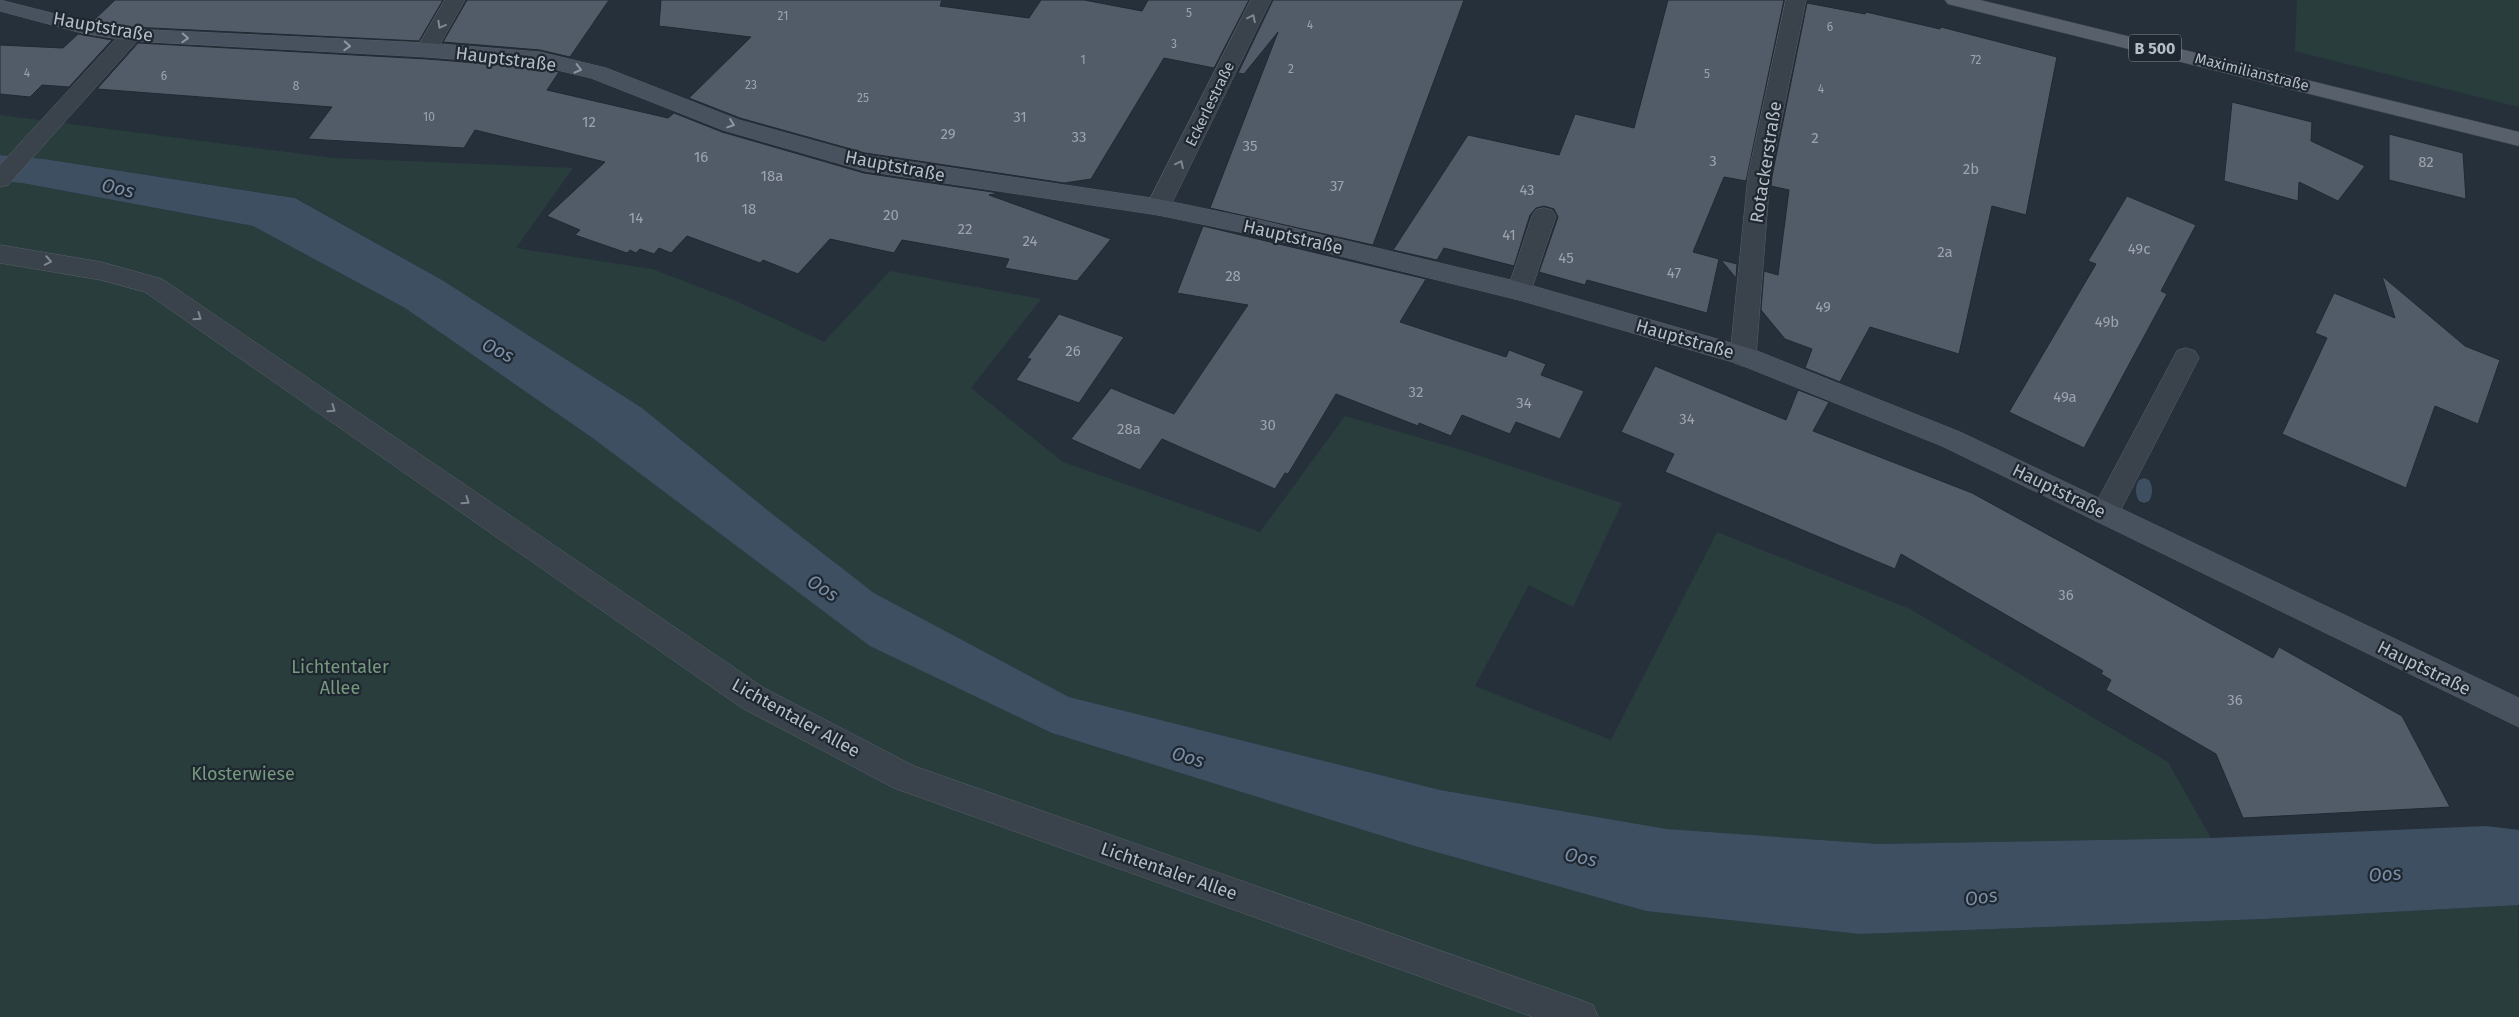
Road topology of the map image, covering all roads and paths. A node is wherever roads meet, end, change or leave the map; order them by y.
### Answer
1 (454, 0) edge
2 (1261, 0) edge
3 (1796, 0) edge
4 (1955, 0) edge
5 (0, 5) edge
6 (131, 35) junction
7 (427, 50) junction
8 (2519, 138) edge
9 (0, 179) edge
10 (1158, 207) junction
11 (1544, 216) dead end
12 (0, 254) edge
13 (1519, 291) junction
14 (1743, 356) junction
15 (2186, 358) dead end
16 (2105, 513) junction
17 (2519, 713) edge
18 (1581, 1017) edge

1 -> 7 street
10 -> 2 street, Eckerlestraße
3 - 14 street, Rotackerstraße
4 - 8 main road, Maximilianstraße / B 500
5 - 6 main road, Hauptstraße
6 -> 7 main road, Hauptstraße
6 - 9 street
7 -> 10 main road, Hauptstraße
10 - 13 main road, Hauptstraße
11 - 13 street
12 -> 18 street, Lichtentaler Allee
13 - 14 main road, Hauptstraße
14 - 16 main road, Hauptstraße
15 - 16 street
16 - 17 main road, Hauptstraße

